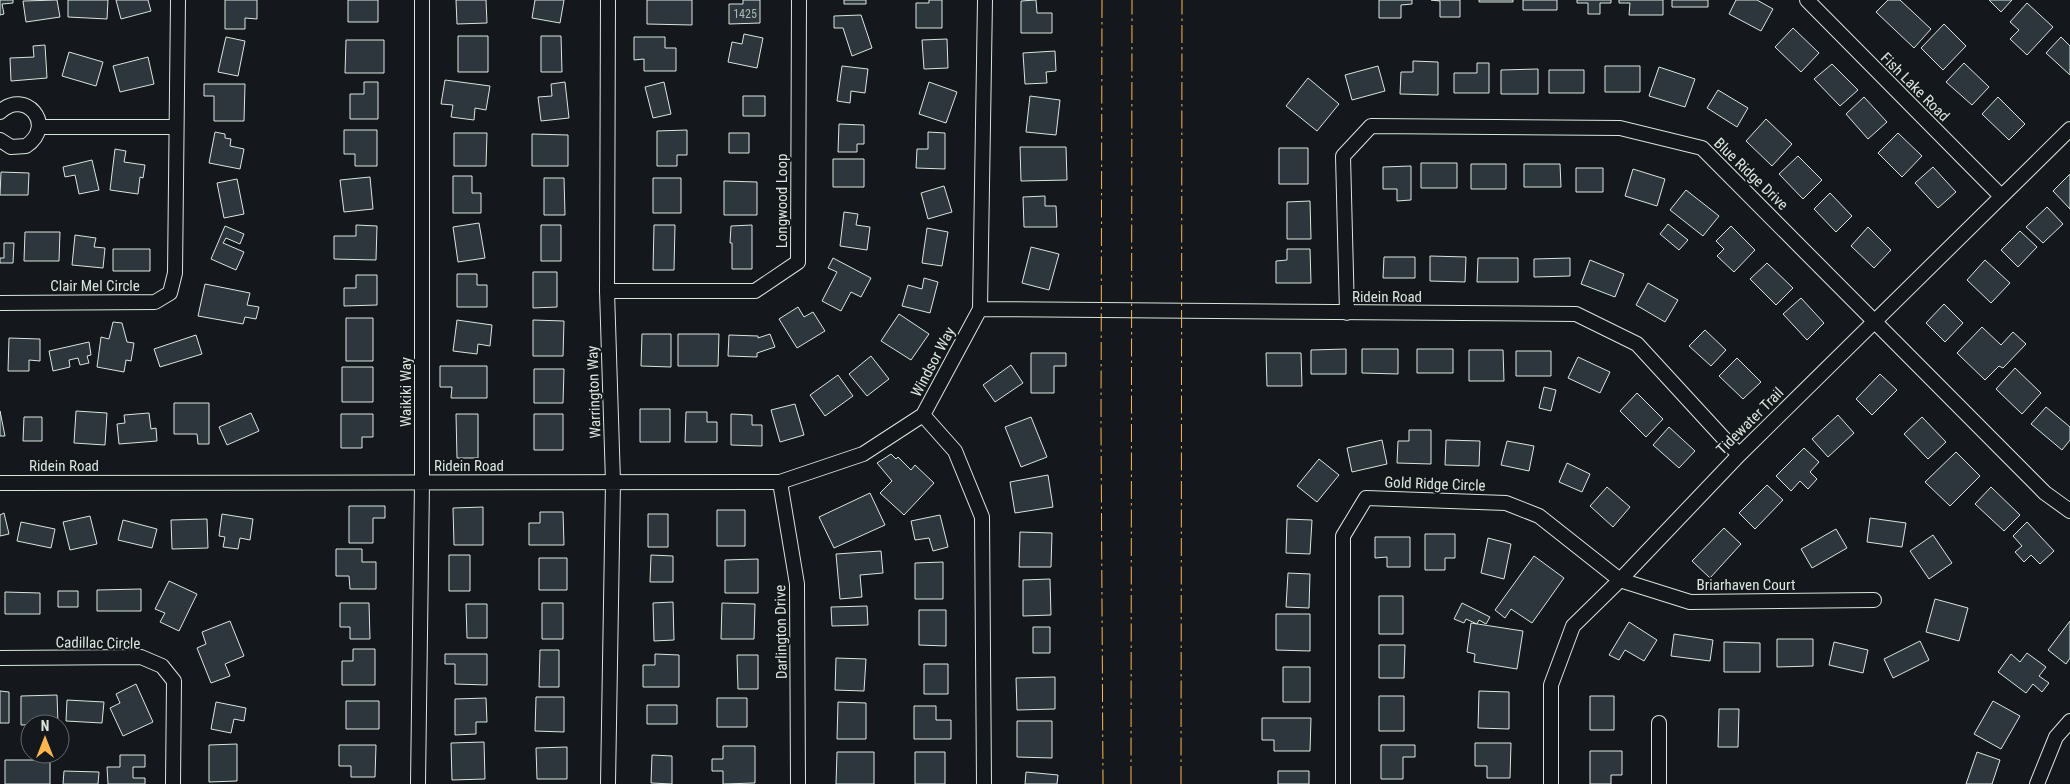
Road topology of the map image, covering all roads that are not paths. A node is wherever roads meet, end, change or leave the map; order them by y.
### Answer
1 (178, 0) edge
2 (422, 0) edge
3 (608, 0) edge
4 (799, 0) edge
5 (985, 0) edge
6 (1807, 0) edge
7 (0, 112) edge
8 (40, 127) junction
9 (176, 127) junction
10 (2070, 129) edge
11 (0, 140) edge
12 (2001, 196) junction
13 (607, 291) junction
14 (0, 302) edge
15 (980, 309) junction
16 (1347, 313) junction
17 (1875, 320) junction
18 (923, 415) junction
19 (1739, 455) junction
20 (0, 482) edge
21 (612, 482) junction
22 (780, 482) junction
23 (422, 483) junction
24 (2070, 511) edge
25 (1620, 580) junction
26 (1874, 600) dead end
27 (0, 658) edge
28 (2070, 721) edge
29 (1659, 723) dead end
30 (173, 784) edge
31 (418, 784) edge
32 (608, 784) edge
33 (798, 784) edge
34 (984, 784) edge
35 (1343, 784) edge
36 (1551, 784) edge
37 (1659, 784) edge
38 (2037, 784) edge

1 - 9 street, Clair Mel Circle
2 - 23 street, Waikiki Way
3 - 13 street, Warrington Way
4 - 13 street, Longwood Loop
5 - 15 street, Windsor Way
6 - 12 street, Fish Lake Road
7 - 8 street
8 - 9 street
8 - 11 street
9 - 14 street, Clair Mel Circle
10 - 12 street, Tidewater Trail
12 - 17 street, Tidewater Trail
13 - 21 street, Warrington Way
15 - 16 street, Ridein Road
15 - 18 street, Windsor Way
16 - 17 street, Blue Ridge Drive
16 - 19 street, Ridein Road
17 - 19 street, Tidewater Trail
17 - 24 street, Blue Ridge Drive
18 - 22 street, Ridein Road
18 - 34 street, Windsor Way
19 - 25 street, Tidewater Trail
20 - 23 street, Ridein Road
21 - 22 street, Ridein Road
21 - 23 street, Ridein Road
21 - 32 street, Warrington Way
22 - 33 street, Darlington Drive
23 - 31 street, Waikiki Way
25 - 26 street, Briarhaven Court
25 - 35 street, Gold Ridge Circle
25 - 36 street, Tidewater Trail
27 - 30 street, Cadillac Circle
28 - 38 street
29 - 37 street

